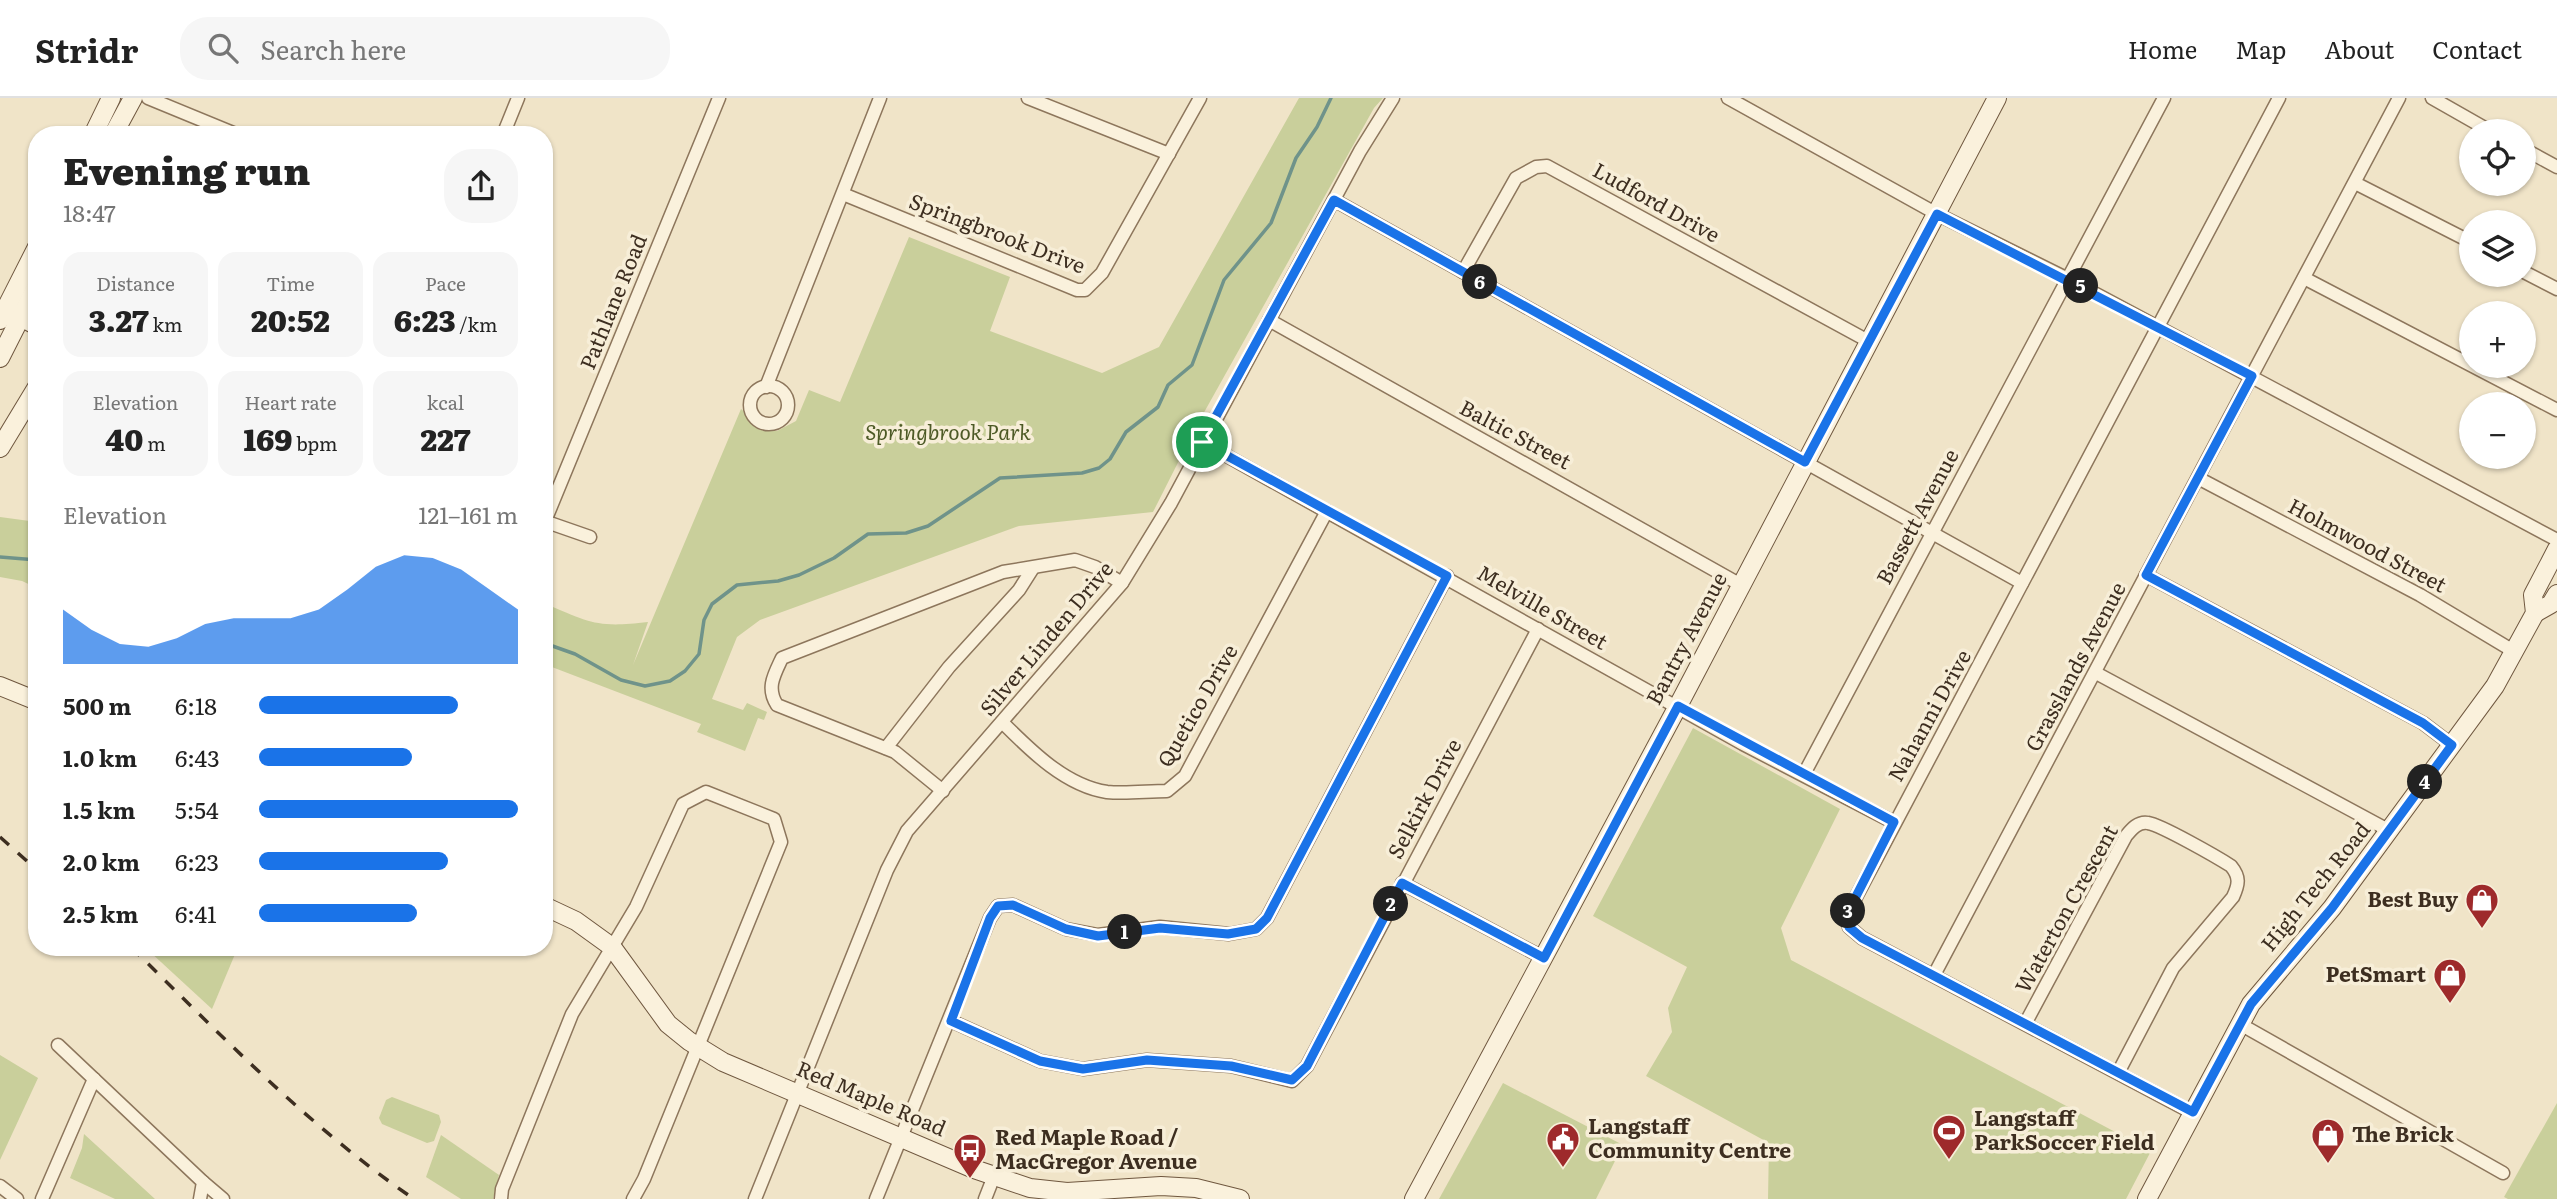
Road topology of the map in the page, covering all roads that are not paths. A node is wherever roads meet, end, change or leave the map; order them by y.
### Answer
1 (111, 98) edge
2 (136, 98) edge
3 (518, 98) edge
4 (719, 98) edge
5 (880, 98) edge
6 (1028, 98) edge
7 (1200, 98) edge
8 (1394, 98) edge
9 (1728, 98) edge
10 (1997, 98) edge
11 (2164, 98) edge
12 (2279, 98) edge
13 (2399, 98) edge
14 (2432, 98) edge
15 (2469, 119) edge
16 (97, 126) edge
17 (119, 126) edge
18 (213, 126) edge
19 (507, 126) edge
20 (1169, 154) junction
21 (2536, 156) edge
22 (2557, 167) edge
23 (2355, 183) junction
24 (843, 194) junction
25 (1334, 200) junction
26 (1937, 214) junction
27 (2459, 236) edge
28 (1463, 272) junction
29 (28, 277) edge
30 (2304, 278) junction
31 (2536, 278) edge
32 (2067, 279) junction
33 (2557, 289) edge
34 (28, 299) edge
35 (16, 318) edge
36 (1269, 320) junction
37 (2156, 326) junction
38 (1870, 342) junction
39 (0, 358) edge
40 (2252, 376) junction
41 (765, 387) dead end
42 (28, 402) edge
43 (2557, 410) edge
44 (1202, 442) junction
45 (0, 448) edge
46 (1805, 462) junction
47 (2198, 478) junction
48 (553, 499) edge
49 (1327, 511) junction
50 (553, 524) edge
51 (1932, 533) junction
52 (590, 537) dead end
53 (2557, 540) edge
54 (2557, 549) edge
55 (1033, 568) junction
56 (2146, 575) junction
57 (1447, 576) junction
58 (1122, 583) junction
59 (2022, 583) junction
60 (1741, 585) junction
61 (2557, 594) edge
62 (2535, 613) junction
63 (1538, 629) junction
64 (2515, 652) junction
65 (2096, 673) junction
66 (0, 686) edge
67 (28, 697) edge
68 (1678, 706) junction
69 (1003, 723) junction
70 (2452, 745) junction
71 (886, 748) junction
72 (1804, 774) junction
73 (943, 791) junction
74 (1894, 822) junction
75 (2390, 831) junction
76 (1402, 883) junction
77 (553, 910) edge
78 (612, 947) junction
79 (1544, 958) junction
80 (1934, 975) junction
81 (951, 1021) junction
82 (2025, 1024) junction
83 (2241, 1024) junction
84 (58, 1045) dead end
85 (697, 1046) junction
86 (2119, 1072) junction
87 (94, 1079) junction
88 (799, 1092) junction
89 (2193, 1112) junction
90 (900, 1136) junction
91 (2503, 1173) dead end
92 (994, 1176) junction
93 (203, 1182) junction
94 (0, 1186) edge
95 (17, 1199) edge
96 (42, 1199) edge
97 (200, 1199) edge
98 (223, 1199) edge
99 (501, 1199) edge
100 (633, 1199) edge
101 (755, 1199) edge
102 (876, 1199) edge
103 (985, 1199) edge
104 (1240, 1199) edge
105 (1414, 1199) edge
106 (2147, 1199) edge

1 - 16 street
2 - 17 street
2 - 18 street
3 - 19 street
4 - 48 street, Pathlane Road
5 - 24 street
6 - 20 street
7 - 20 street, Springbrook Drive
8 - 25 street, Silver Linden Drive
9 - 26 street
10 - 26 street, Bantry Avenue
11 - 32 street, Bassett Avenue
12 - 37 street, Nahanni Drive
13 - 23 street, Grasslands Avenue
14 - 15 street
20 - 24 street, Springbrook Drive
21 - 22 street
23 - 27 street
23 - 30 street, Grasslands Avenue
24 - 41 street
25 - 28 street
25 - 36 street, Silver Linden Drive
26 - 32 street
26 - 38 street, Bantry Avenue
28 - 38 street, Ludford Drive
28 - 46 street
29 - 35 street
30 - 40 street, Grasslands Avenue
30 - 43 street
31 - 33 street
32 - 37 street
32 - 51 street, Bassett Avenue
34 - 35 street
35 - 39 street
36 - 44 street, Silver Linden Drive
36 - 60 street, Baltic Street
37 - 40 street
37 - 59 street, Nahanni Drive
38 - 46 street, Bantry Avenue
40 - 47 street, Grasslands Avenue
40 - 53 street
42 - 45 street
44 - 49 street, Melville Street
44 - 58 street, Silver Linden Drive
46 - 51 street
46 - 60 street, Bantry Avenue
47 - 56 street, Grasslands Avenue
47 - 64 street, Holmwood Street
49 - 57 street, Melville Street
49 - 69 street, Quetico Drive
50 - 52 street
51 - 59 street
51 - 72 street, Bassett Avenue
54 - 62 street, High Tech Road
55 - 58 street
55 - 71 street
55 - 71 street
56 - 65 street, Grasslands Avenue
56 - 70 street
57 - 63 street, Melville Street
57 - 81 street
58 - 69 street, Silver Linden Drive
59 - 74 street, Nahanni Drive
60 - 68 street, Bantry Avenue
61 - 62 street, High Tech Road
62 - 64 street, High Tech Road
63 - 68 street, Melville Street
63 - 76 street, Selkirk Drive
64 - 70 street, High Tech Road
65 - 75 street
65 - 80 street, Grasslands Avenue
66 - 67 street
68 - 72 street, Melville Street
68 - 79 street, Bantry Avenue
69 - 73 street, Silver Linden Drive
70 - 75 street, High Tech Road
71 - 73 street
72 - 74 street, Melville Street
73 - 88 street, Silver Linden Drive
74 - 80 street, Nahanni Drive
75 - 83 street, High Tech Road
76 - 79 street
76 - 81 street, Selkirk Drive
77 - 78 street, Red Maple Road
78 - 85 street, Red Maple Road
78 - 85 street
78 - 99 street
79 - 105 street, Bantry Avenue
80 - 82 street, Nahanni Drive
81 - 90 street
82 - 86 street, Nahanni Drive
82 - 86 street, Waterton Crescent
83 - 89 street, High Tech Road
83 - 91 street
84 - 87 street
85 - 88 street, Red Maple Road
85 - 100 street
86 - 89 street, Nahanni Drive
87 - 93 street
87 - 96 street
88 - 90 street, Red Maple Road
88 - 101 street, Silver Linden Drive
89 - 106 street, High Tech Road
90 - 92 street, Red Maple Road
90 - 102 street
92 - 103 street
92 - 104 street, Red Maple Road
93 - 97 street
93 - 98 street
94 - 95 street

